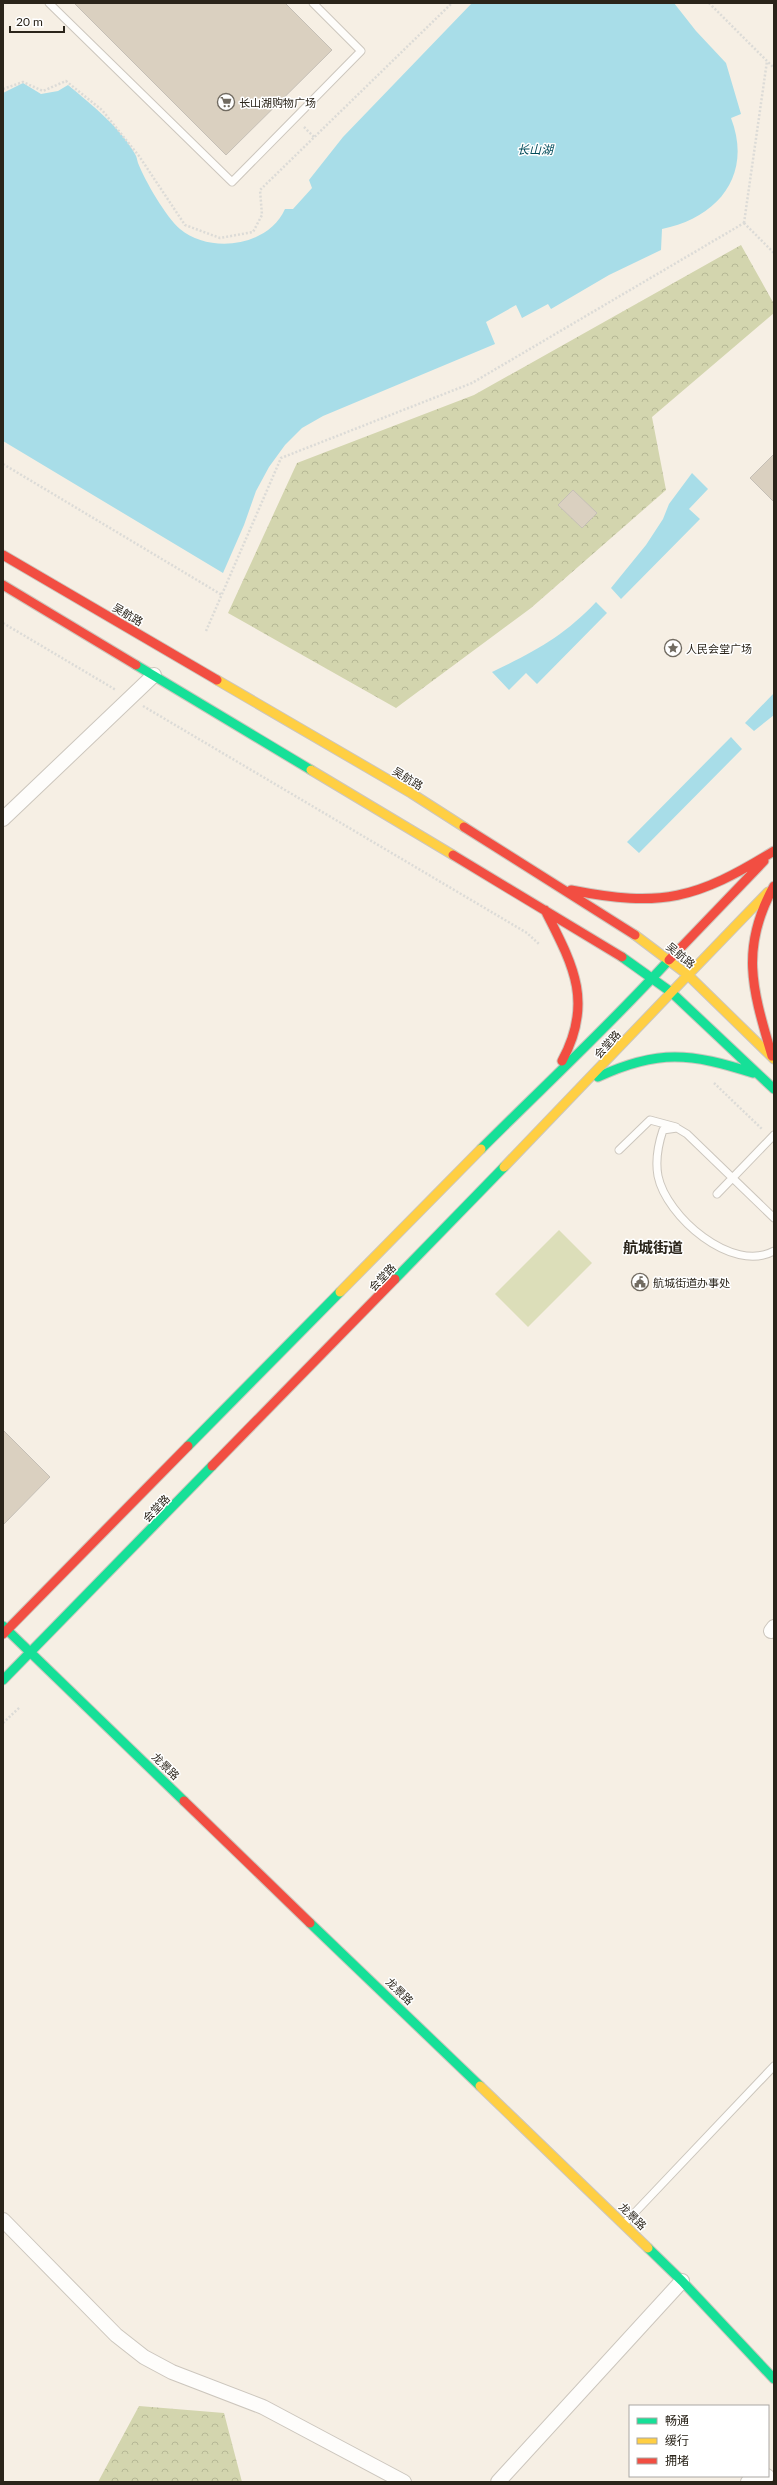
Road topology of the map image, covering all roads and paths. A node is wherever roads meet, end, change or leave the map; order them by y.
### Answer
1 (49, 3) edge
2 (313, 3) edge
3 (452, 3) edge
4 (709, 3) edge
5 (767, 61) junction
6 (774, 68) edge
7 (3, 90) edge
8 (744, 223) junction
9 (774, 253) edge
10 (3, 464) edge
11 (3, 555) edge
12 (3, 585) edge
13 (222, 595) junction
14 (3, 623) edge
15 (206, 631) dead end
16 (154, 675) junction
17 (130, 698) junction
18 (3, 819) edge
19 (774, 851) edge
20 (774, 886) edge
21 (560, 888) junction
22 (545, 910) junction
23 (542, 947) dead end
24 (669, 960) junction
25 (688, 975) junction
26 (652, 978) junction
27 (671, 992) junction
28 (773, 1058) edge
29 (758, 1074) junction
30 (554, 1075) junction
31 (709, 1079) dead end
32 (589, 1081) junction
33 (774, 1090) edge
34 (677, 1128) junction
35 (773, 1136) edge
36 (619, 1150) dead end
37 (732, 1178) junction
38 (717, 1194) dead end
39 (774, 1218) edge
40 (774, 1251) edge
41 (4, 1630) edge
42 (31, 1653) junction
43 (3, 1680) edge
44 (20, 1707) dead end
45 (3, 1723) edge
46 (774, 2066) edge
47 (3, 2220) edge
48 (623, 2224) junction
49 (682, 2281) junction
50 (774, 2379) edge
51 (765, 2477) edge
52 (404, 2482) edge
53 (498, 2482) edge
54 (748, 2482) edge

1 - 2 lane
3 - 7 path
4 - 5 path
5 - 6 path
5 - 8 path
8 - 9 path
8 - 13 path
10 - 13 path
11 - 21 main road, 吴航路
12 - 16 main road
13 - 15 path
14 - 17 path
16 - 17 street
16 - 22 main road
17 - 18 street
17 - 23 path
19 - 21 main road
19 - 24 main road, 会堂路
20 - 25 main road, 会堂路
20 - 28 main road
21 - 24 main road, 吴航路
22 - 26 main road
22 - 30 main road
24 - 25 main road, 吴航路
24 - 26 main road, 会堂路
25 - 27 main road, 会堂路
25 - 28 main road, 吴航路
26 - 27 main road
26 - 30 main road, 会堂路
27 - 29 main road
27 - 32 main road, 会堂路
29 - 32 main road
29 - 33 main road
30 - 41 main road, 会堂路
31 - 35 path
32 - 42 main road, 会堂路
34 - 36 lane
34 - 37 lane
34 - 40 lane
35 - 37 lane
37 - 38 lane
37 - 39 lane
41 - 42 main road, 龙景路
42 - 43 main road, 会堂路
42 - 48 main road, 龙景路
44 - 45 path
46 - 48 lane
47 - 52 street
48 - 49 main road, 龙景路
49 - 50 main road, 龙景路
49 - 53 street
51 - 54 street

